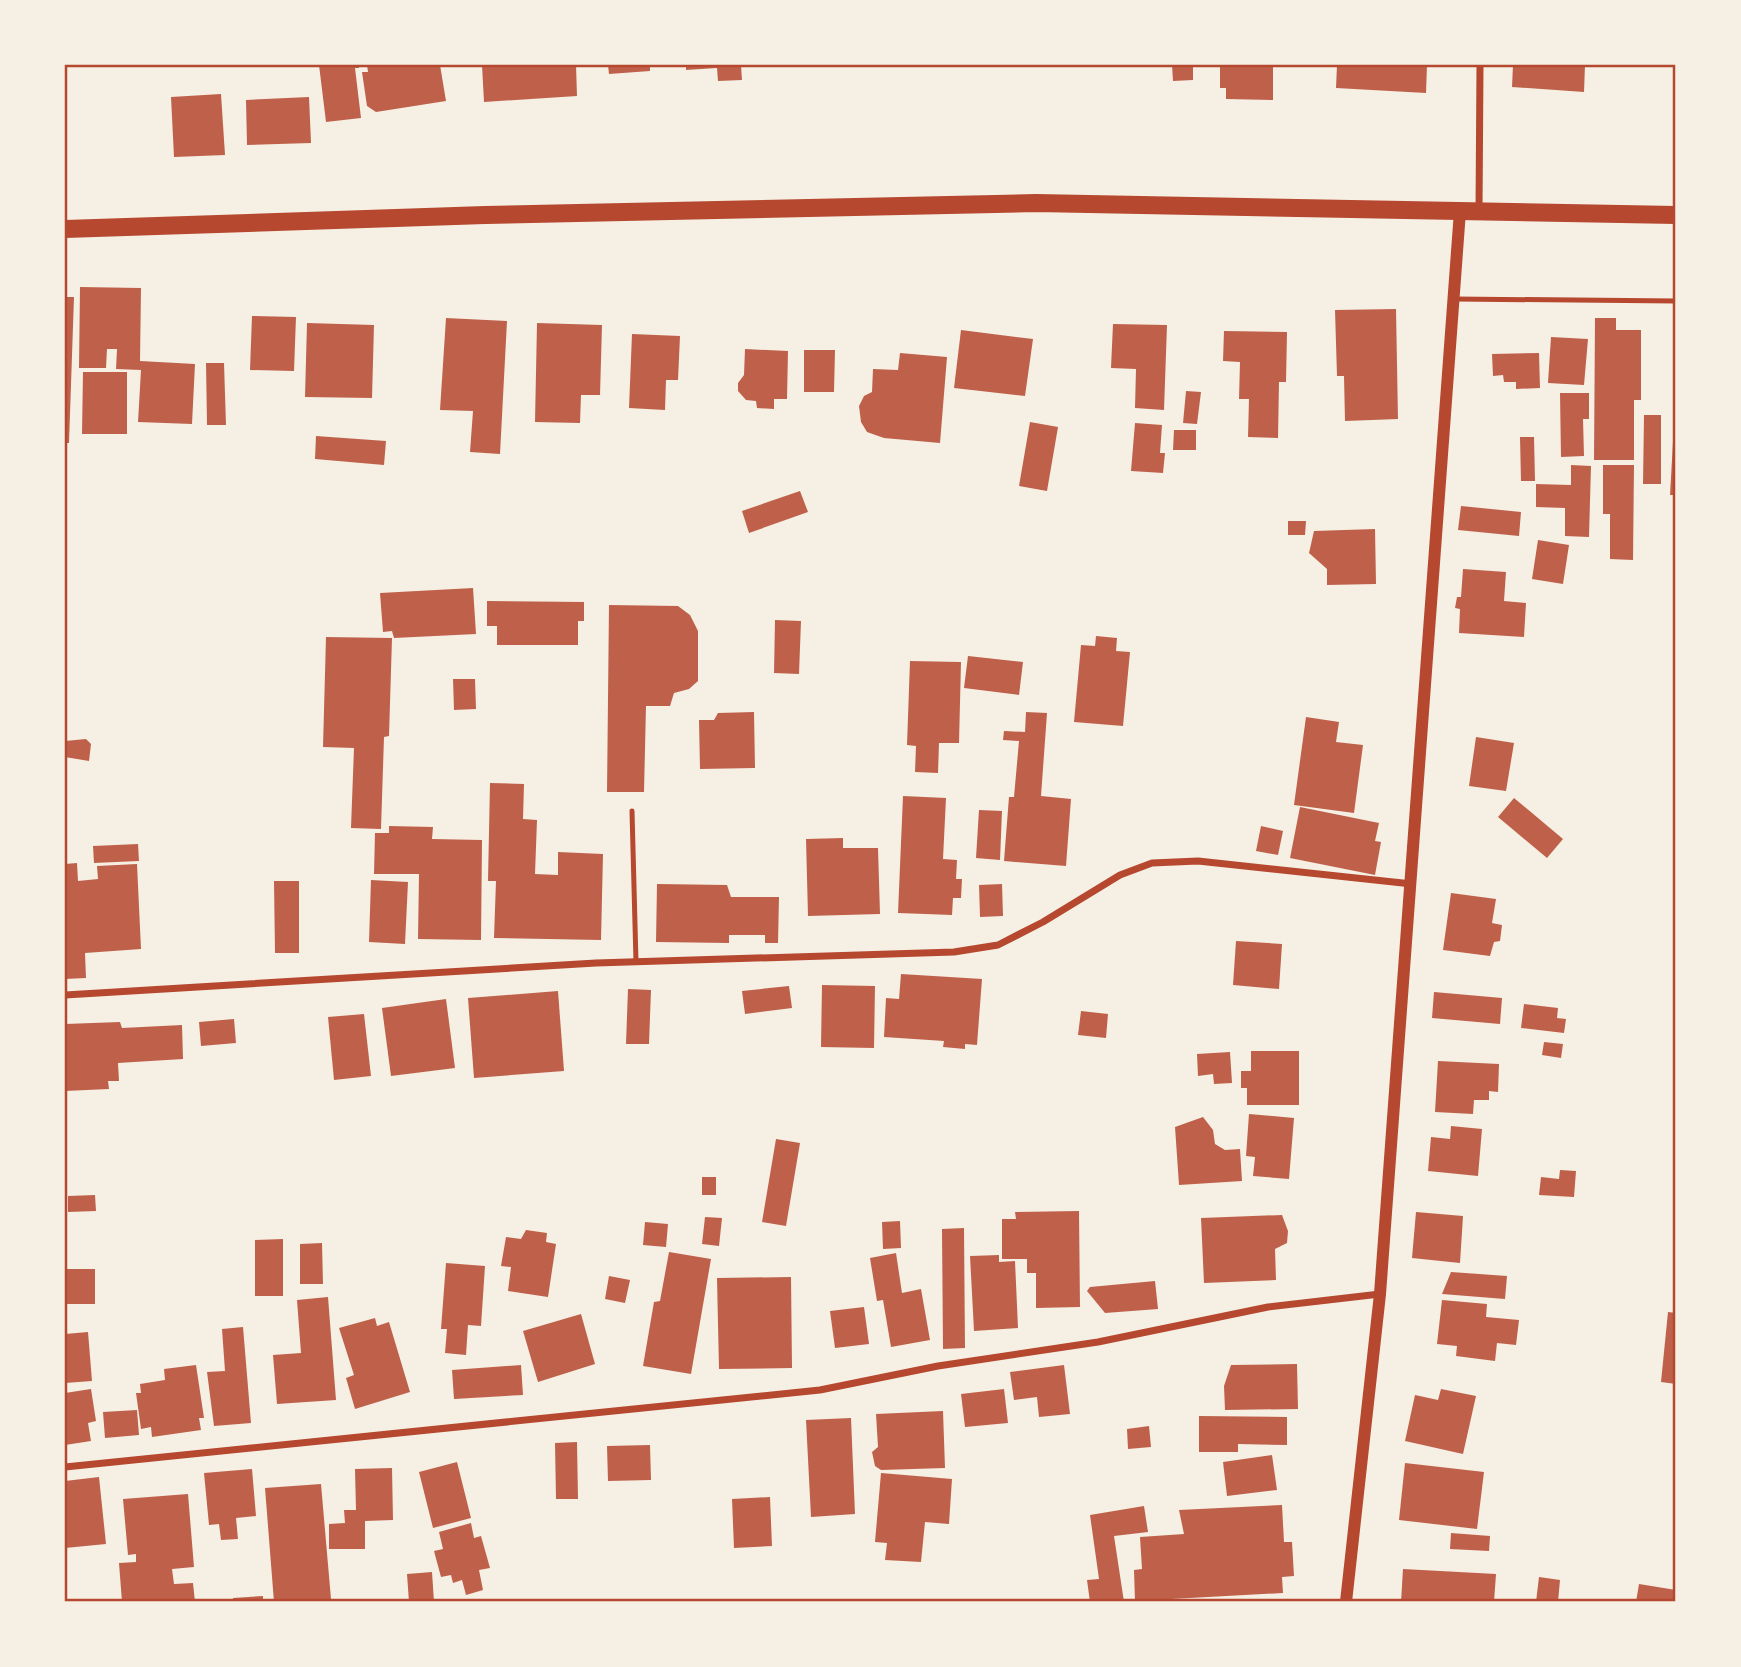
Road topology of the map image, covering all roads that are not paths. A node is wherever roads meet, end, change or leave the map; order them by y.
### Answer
1 (1480, 65) edge
2 (1460, 211) junction
3 (1479, 212) junction
4 (1676, 215) edge
5 (65, 229) edge
6 (1453, 299) junction
7 (1676, 301) edge
8 (632, 811) dead end
9 (1412, 884) junction
10 (636, 962) junction
11 (65, 995) edge
12 (1380, 1294) junction
13 (65, 1467) edge
14 (1346, 1602) edge

1 - 3 street
2 - 3 main road
2 - 5 main road
2 - 6 street
3 - 4 main road
6 - 7 lane
6 - 9 street
8 - 10 lane
9 - 10 street
9 - 12 street
10 - 11 street
12 - 13 street
12 - 14 street

